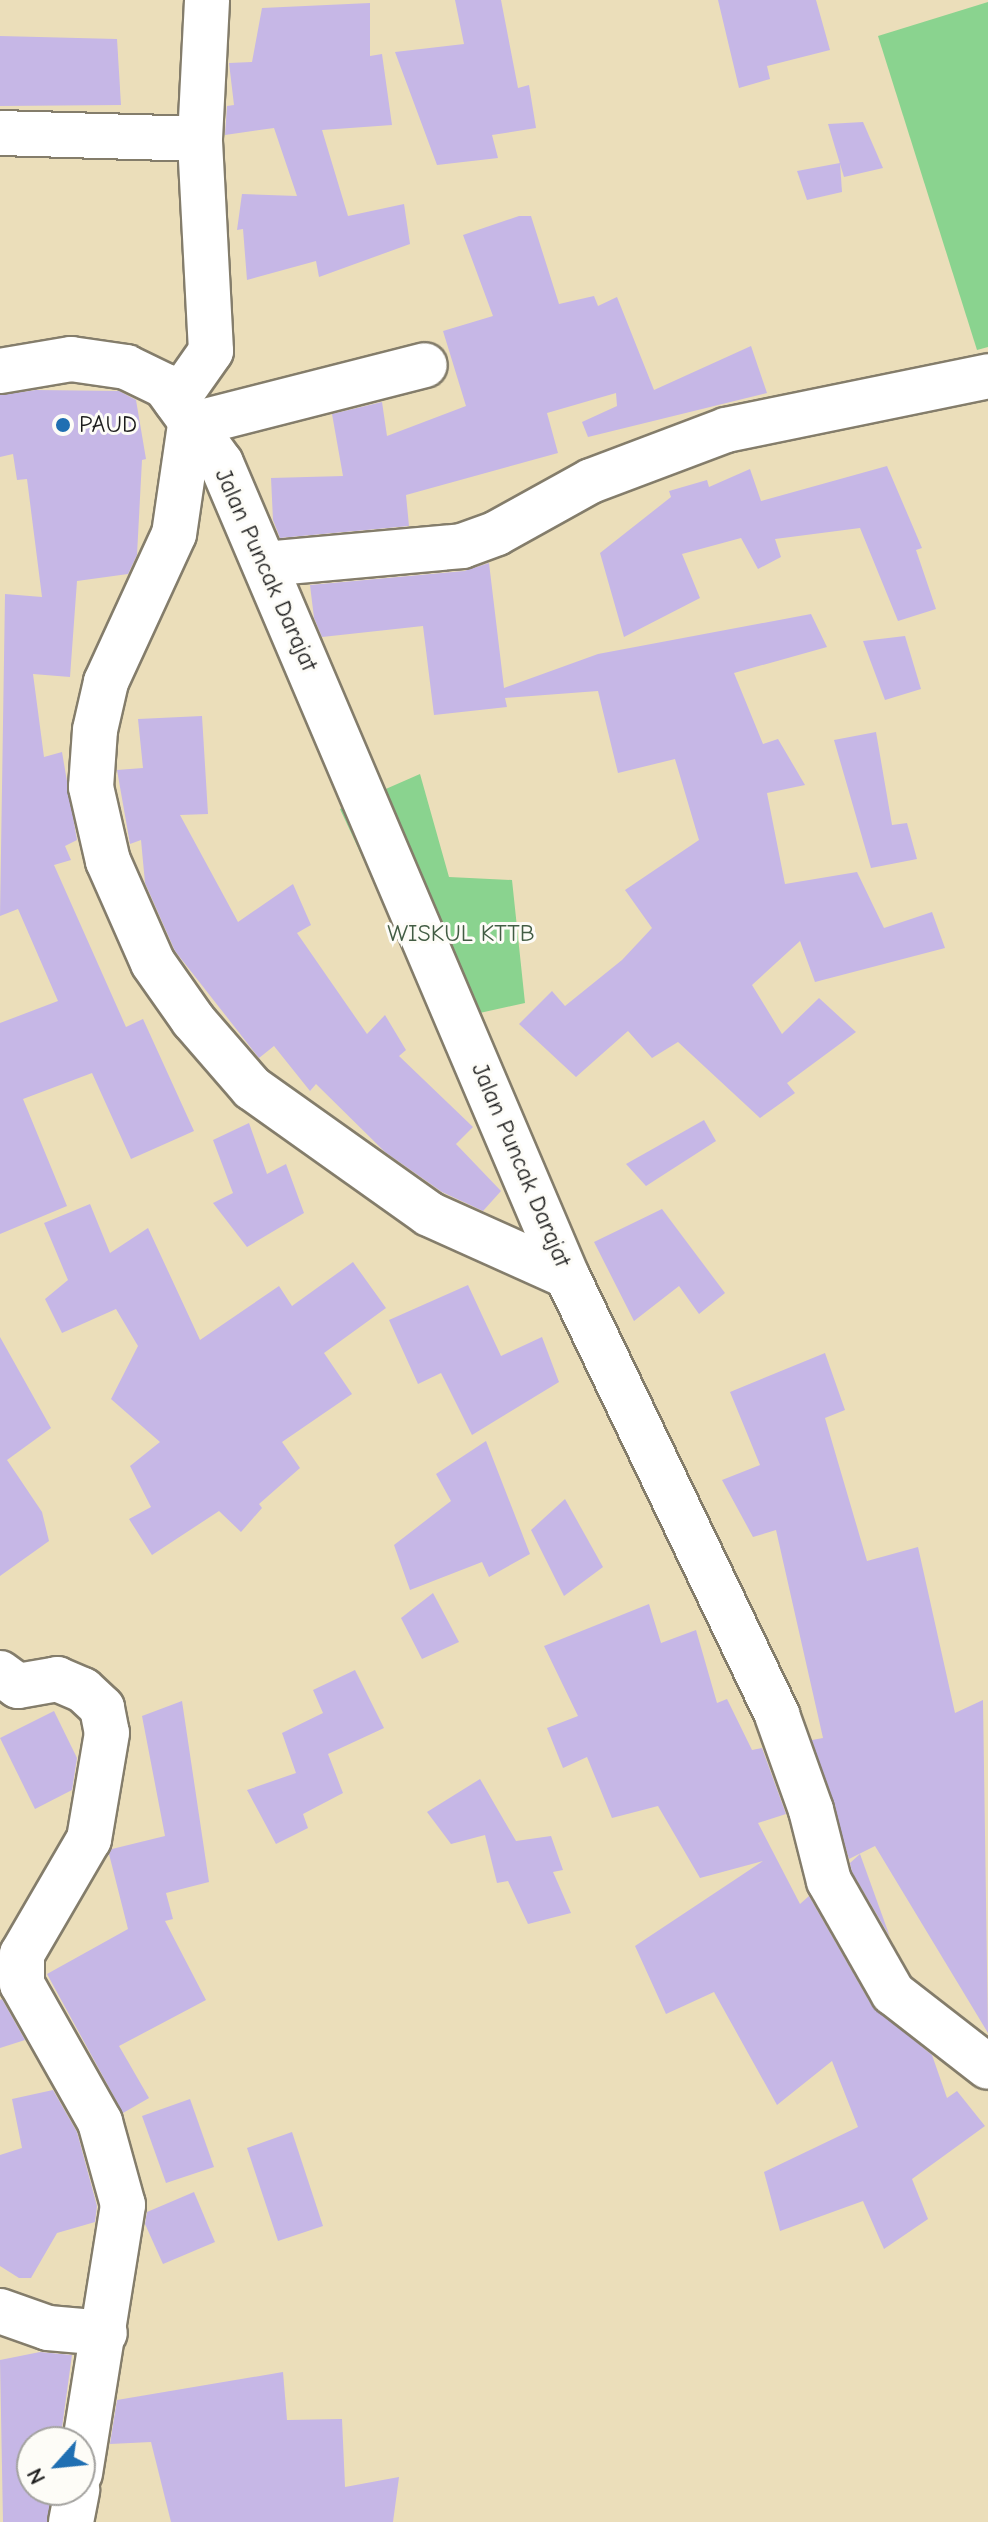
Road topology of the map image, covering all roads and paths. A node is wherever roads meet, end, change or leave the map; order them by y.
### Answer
1 (207, 0) edge
2 (0, 133) edge
3 (200, 139) junction
4 (425, 365) dead end
5 (0, 371) edge
6 (988, 376) edge
7 (187, 414) junction
8 (265, 564) junction
9 (567, 1276) junction
10 (0, 1673) edge
11 (20, 1917) edge
12 (988, 2067) edge
13 (0, 2311) edge
14 (108, 2313) junction
15 (88, 2426) edge

1 - 3 street
2 - 3 street
3 - 7 street
4 - 7 street
5 - 7 street, Jalan Puncak Darajat
6 - 8 street
7 - 8 street, Jalan Puncak Darajat
7 - 9 street
8 - 9 street, Jalan Puncak Darajat
9 - 12 street, Jalan Puncak Darajat
10 - 11 street
11 - 14 street
13 - 14 street
14 - 15 street

